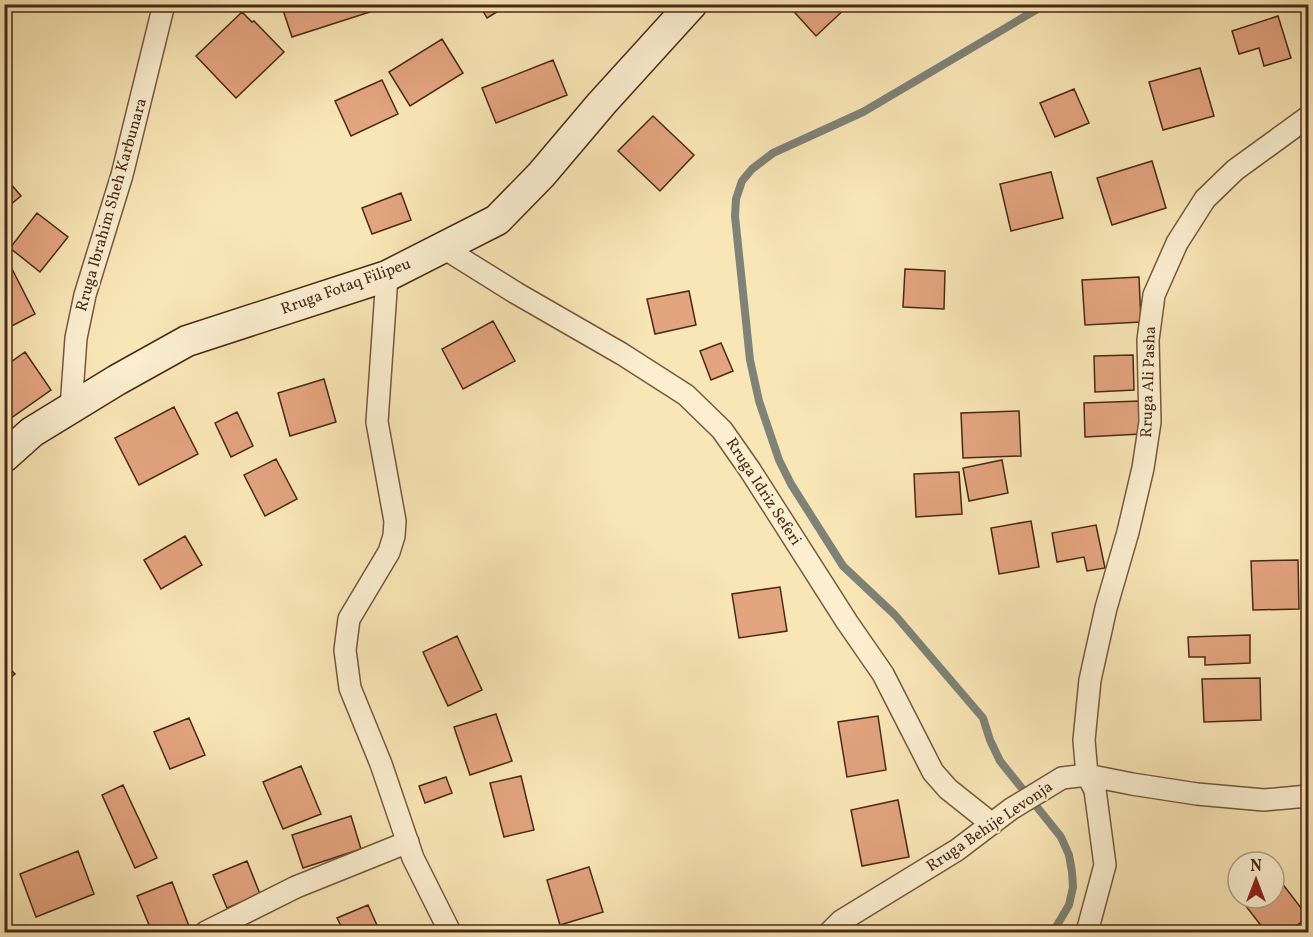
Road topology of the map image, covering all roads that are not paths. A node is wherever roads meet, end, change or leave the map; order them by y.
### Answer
1 (164, 4) edge
2 (692, 4) edge
3 (1308, 117) edge
4 (444, 248) junction
5 (387, 276) junction
6 (71, 408) junction
7 (4, 458) edge
8 (1087, 775) junction
9 (1308, 796) edge
10 (992, 824) junction
11 (408, 842) junction
12 (206, 933) edge
13 (450, 933) edge
14 (830, 933) edge
15 (1087, 933) edge

1 - 6 street, Rruga Ibrahim Sheh Karbunara
2 - 4 main road, Rruga Fotaq Filipeu
3 - 8 street, Rruga Ali Pasha
4 - 5 main road, Rruga Fotaq Filipeu
4 - 10 street, Rruga Idriz Seferi
5 - 6 main road, Rruga Fotaq Filipeu
5 - 11 street
6 - 7 main road, Rruga Fotaq Filipeu
8 - 9 street, Rruga Behije Levonja
8 - 10 street, Rruga Behije Levonja
8 - 15 street, Rruga Ali Pasha
10 - 14 street, Rruga Behije Levonja
11 - 12 street
11 - 13 street

